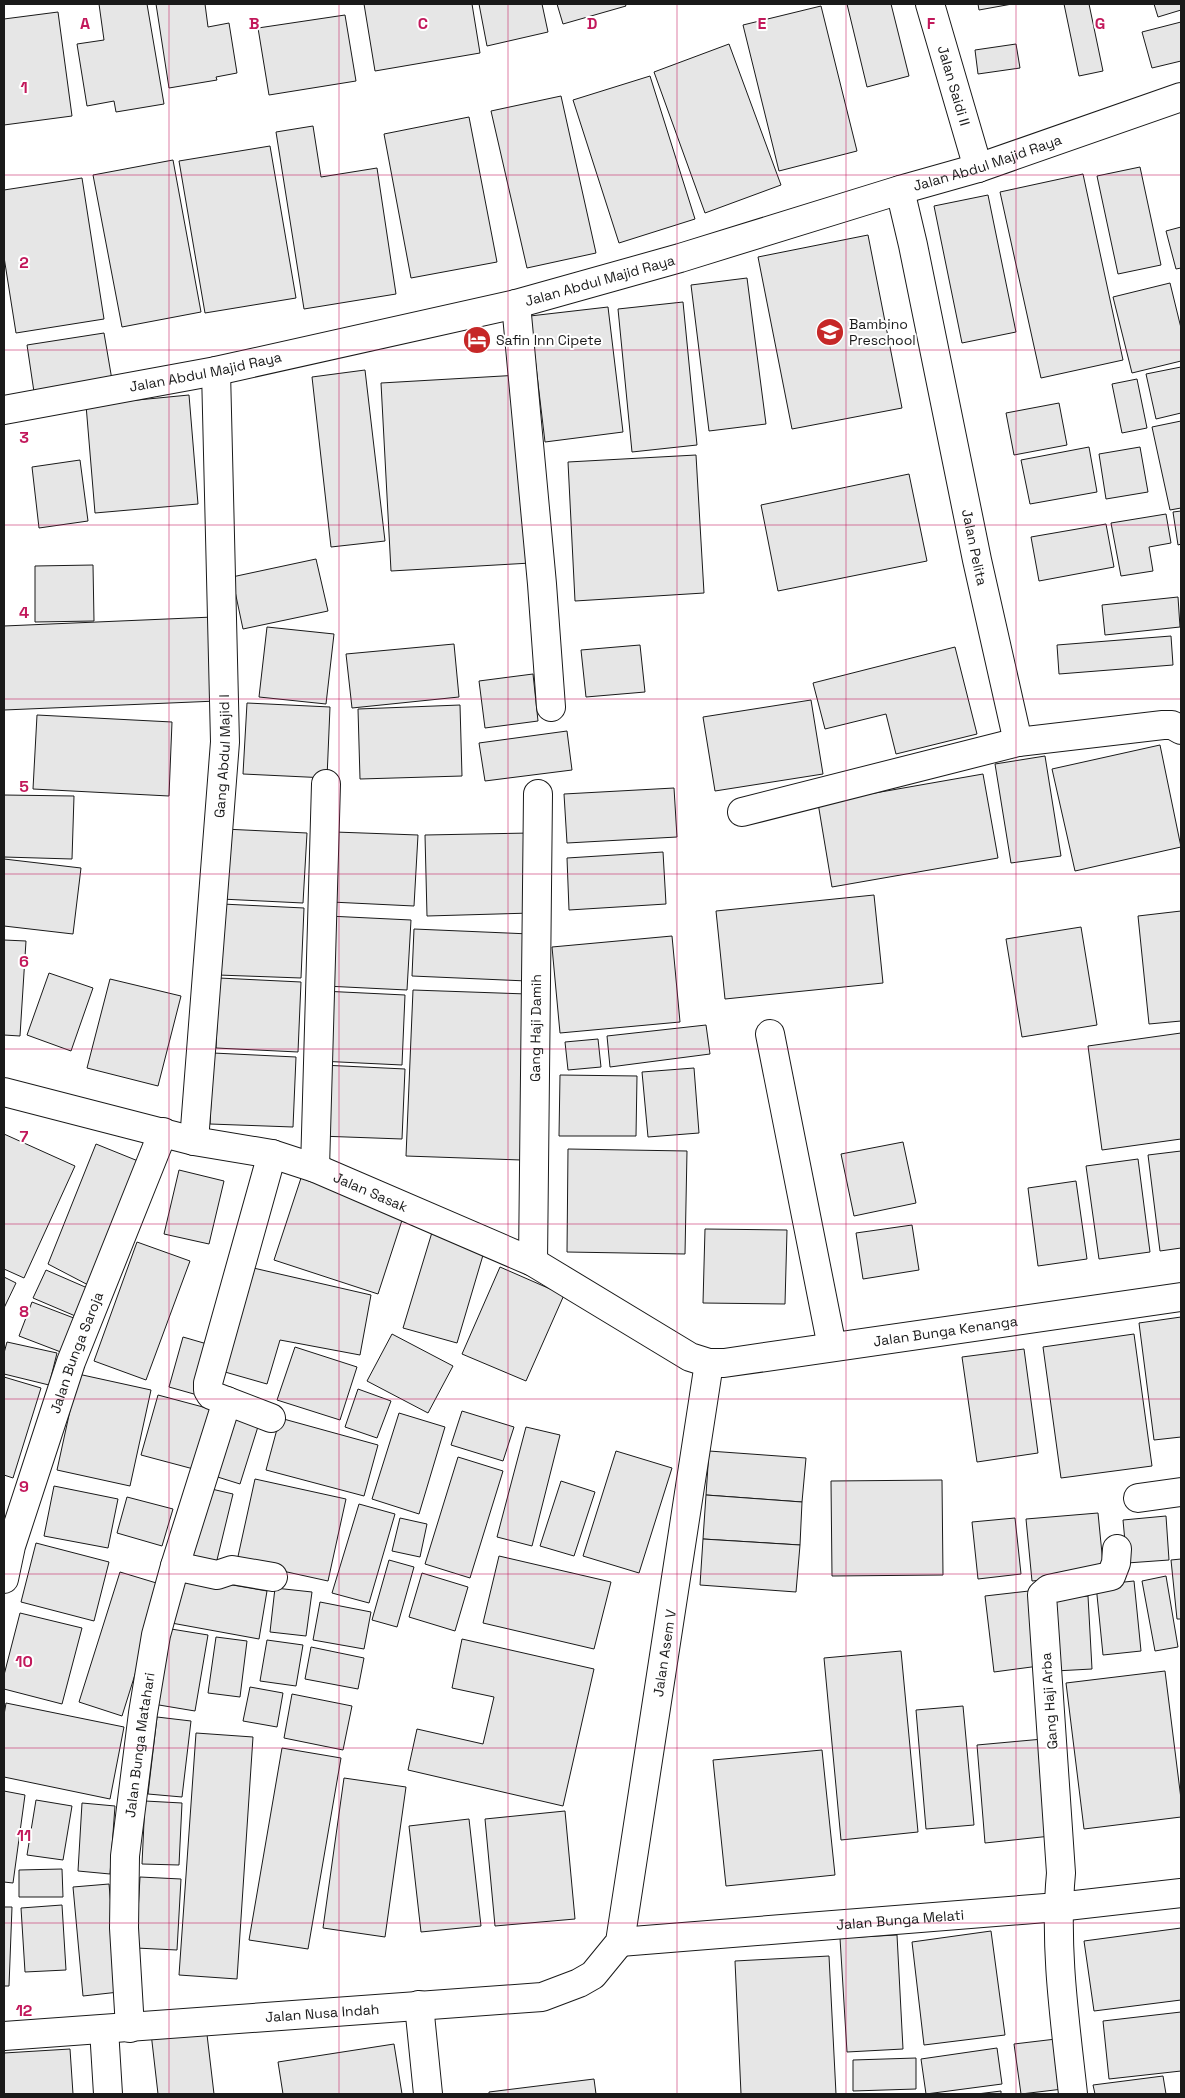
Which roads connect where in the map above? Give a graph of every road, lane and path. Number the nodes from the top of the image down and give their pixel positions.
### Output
1 (930, 4) edge
2 (1181, 97) edge
3 (978, 168) junction
4 (900, 190) junction
5 (516, 304) junction
6 (216, 371) junction
7 (4, 410) edge
8 (551, 707) dead end
9 (1181, 730) edge
10 (1018, 742) junction
11 (326, 784) dead end
12 (538, 794) dead end
13 (742, 812) dead end
14 (770, 1034) dead end
15 (4, 1092) edge
16 (163, 1132) junction
17 (194, 1141) junction
18 (272, 1154) junction
19 (316, 1168) junction
20 (533, 1262) junction
21 (1181, 1297) edge
22 (832, 1347) junction
23 (709, 1363) junction
24 (227, 1401) junction
25 (271, 1418) dead end
26 (1181, 1492) edge
27 (1138, 1498) dead end
28 (1117, 1549) dead end
29 (175, 1566) junction
30 (273, 1577) dead end
31 (4, 1579) edge
32 (1181, 1893) edge
33 (1058, 1907) junction
34 (620, 1942) junction
35 (419, 2005) junction
36 (117, 2029) junction
37 (4, 2036) edge
38 (108, 2094) edge
39 (428, 2094) edge
40 (1073, 2094) edge

1 - 3 street, Jalan Saidi II
2 - 3 street, Jalan Abdul Majid Raya
3 - 4 street, Jalan Abdul Majid Raya
4 - 5 street, Jalan Abdul Majid Raya
4 - 10 street, Jalan Pelita
5 - 6 street, Jalan Abdul Majid Raya
5 - 8 street
6 - 7 street, Jalan Abdul Majid Raya
6 - 17 street, Gang Abdul Majid I
9 - 10 street
10 - 13 street
11 - 19 street
12 - 20 street, Gang Haji Damih
14 - 22 street
15 - 16 street, Jalan Sasak
16 - 17 street, Jalan Sasak
16 - 31 street, Jalan Bunga Saroja
17 - 18 street, Jalan Sasak
18 - 19 street, Jalan Sasak
18 - 24 street
19 - 20 street, Jalan Sasak
20 - 23 street, Jalan Sasak
21 - 22 street, Jalan Bunga Kenanga
22 - 23 street, Jalan Bunga Kenanga
23 - 34 street, Jalan Asem V
24 - 25 street
24 - 29 street, Jalan Bunga Matahari
26 - 27 street
28 - 33 street, Gang Haji Arba
29 - 30 street
29 - 36 street, Jalan Bunga Matahari
32 - 33 street, Jalan Bunga Melati
33 - 34 street, Jalan Bunga Melati
33 - 40 street
34 - 35 street, Jalan Nusa Indah
35 - 36 street, Jalan Nusa Indah
35 - 39 street
36 - 37 street, Jalan Nusa Indah
36 - 38 street, Jalan Bunga Matahari

